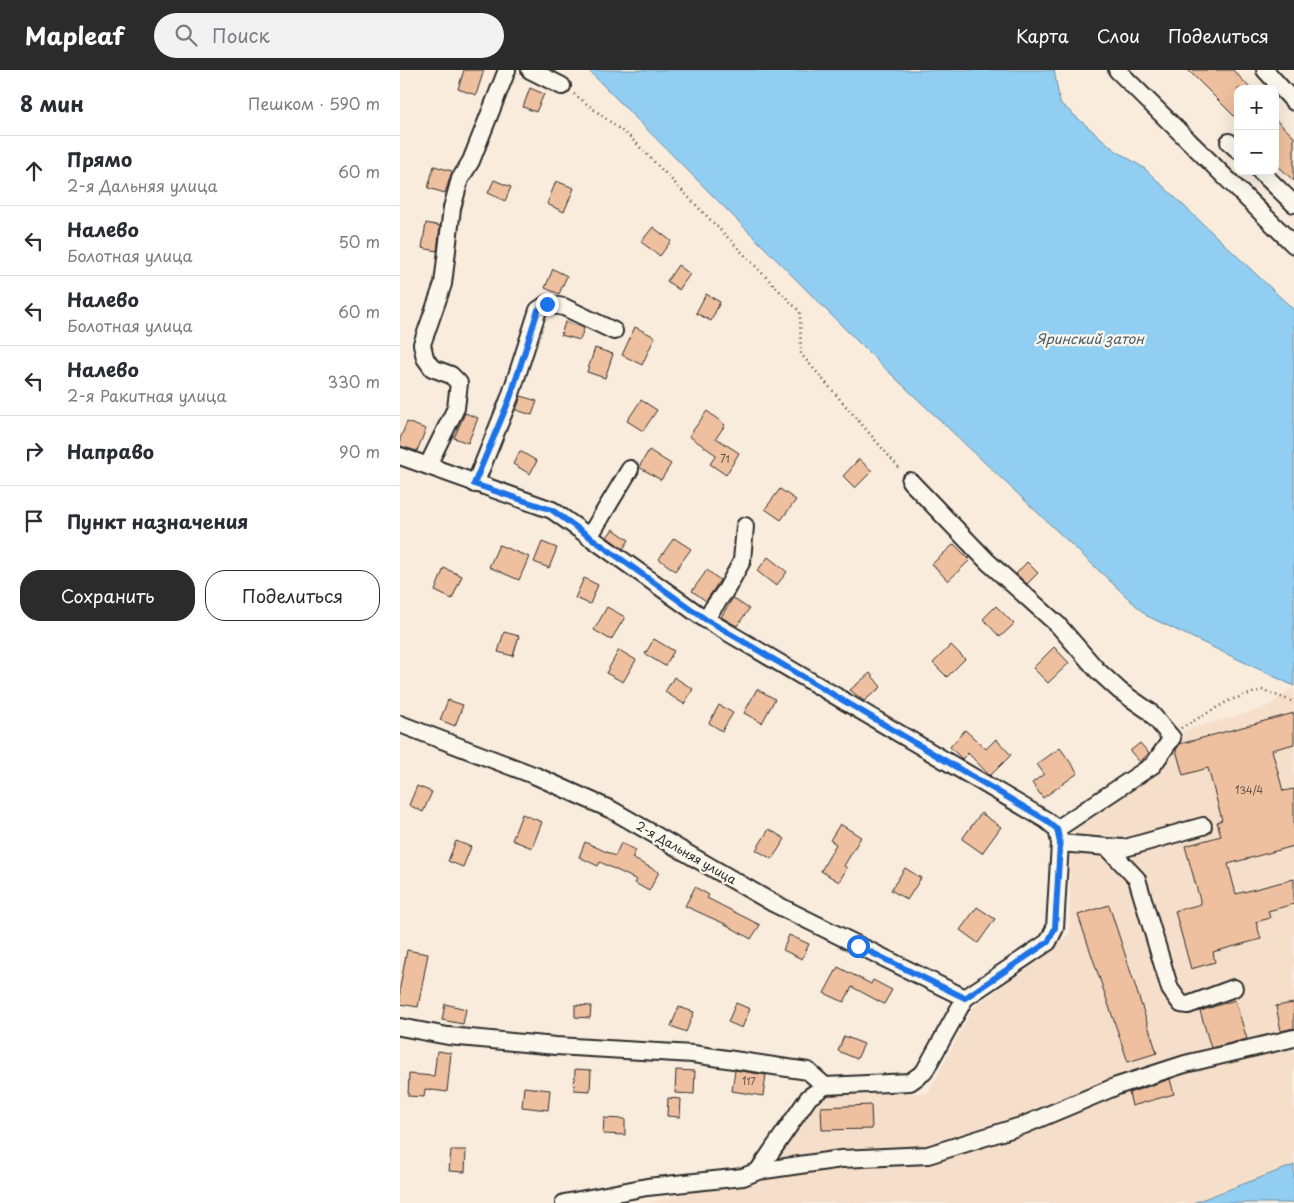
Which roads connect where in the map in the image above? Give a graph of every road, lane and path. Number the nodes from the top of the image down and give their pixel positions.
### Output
1 (507, 70) edge
2 (530, 70) edge
3 (1117, 70) edge
4 (1265, 70) edge
5 (562, 86) joint
6 (1294, 102) edge
7 (1264, 175) edge
8 (1294, 204) edge
9 (1294, 244) edge
10 (614, 332) dead end
11 (400, 456) edge
12 (428, 465) junction
13 (630, 469) dead end
14 (910, 481) joint
15 (474, 484) junction
16 (745, 526) dead end
17 (589, 537) junction
18 (705, 619) junction
19 (1294, 702) edge
20 (400, 724) edge
21 (1172, 738) junction
22 (1203, 826) dead end
23 (1054, 831) junction
24 (1107, 847) junction
25 (1234, 988) dead end
26 (965, 998) junction
27 (400, 1027) edge
28 (1294, 1038) edge
29 (825, 1086) junction
30 (758, 1171) junction
31 (564, 1203) edge

1 - 12 street
2 - 5 street
3 - 9 street
4 - 6 street
5 - 14 path
7 - 8 street
10 - 15 street
11 - 12 street
12 - 15 street
13 - 17 street
14 - 21 street
15 - 17 street
16 - 18 street
17 - 18 street
18 - 23 street
19 - 21 path
20 - 26 street, 2-я Дальняя улица
21 - 23 street
22 - 24 street
23 - 24 street
23 - 26 street
24 - 25 street
26 - 29 street
27 - 29 street
28 - 30 street
29 - 30 street
30 - 31 street

